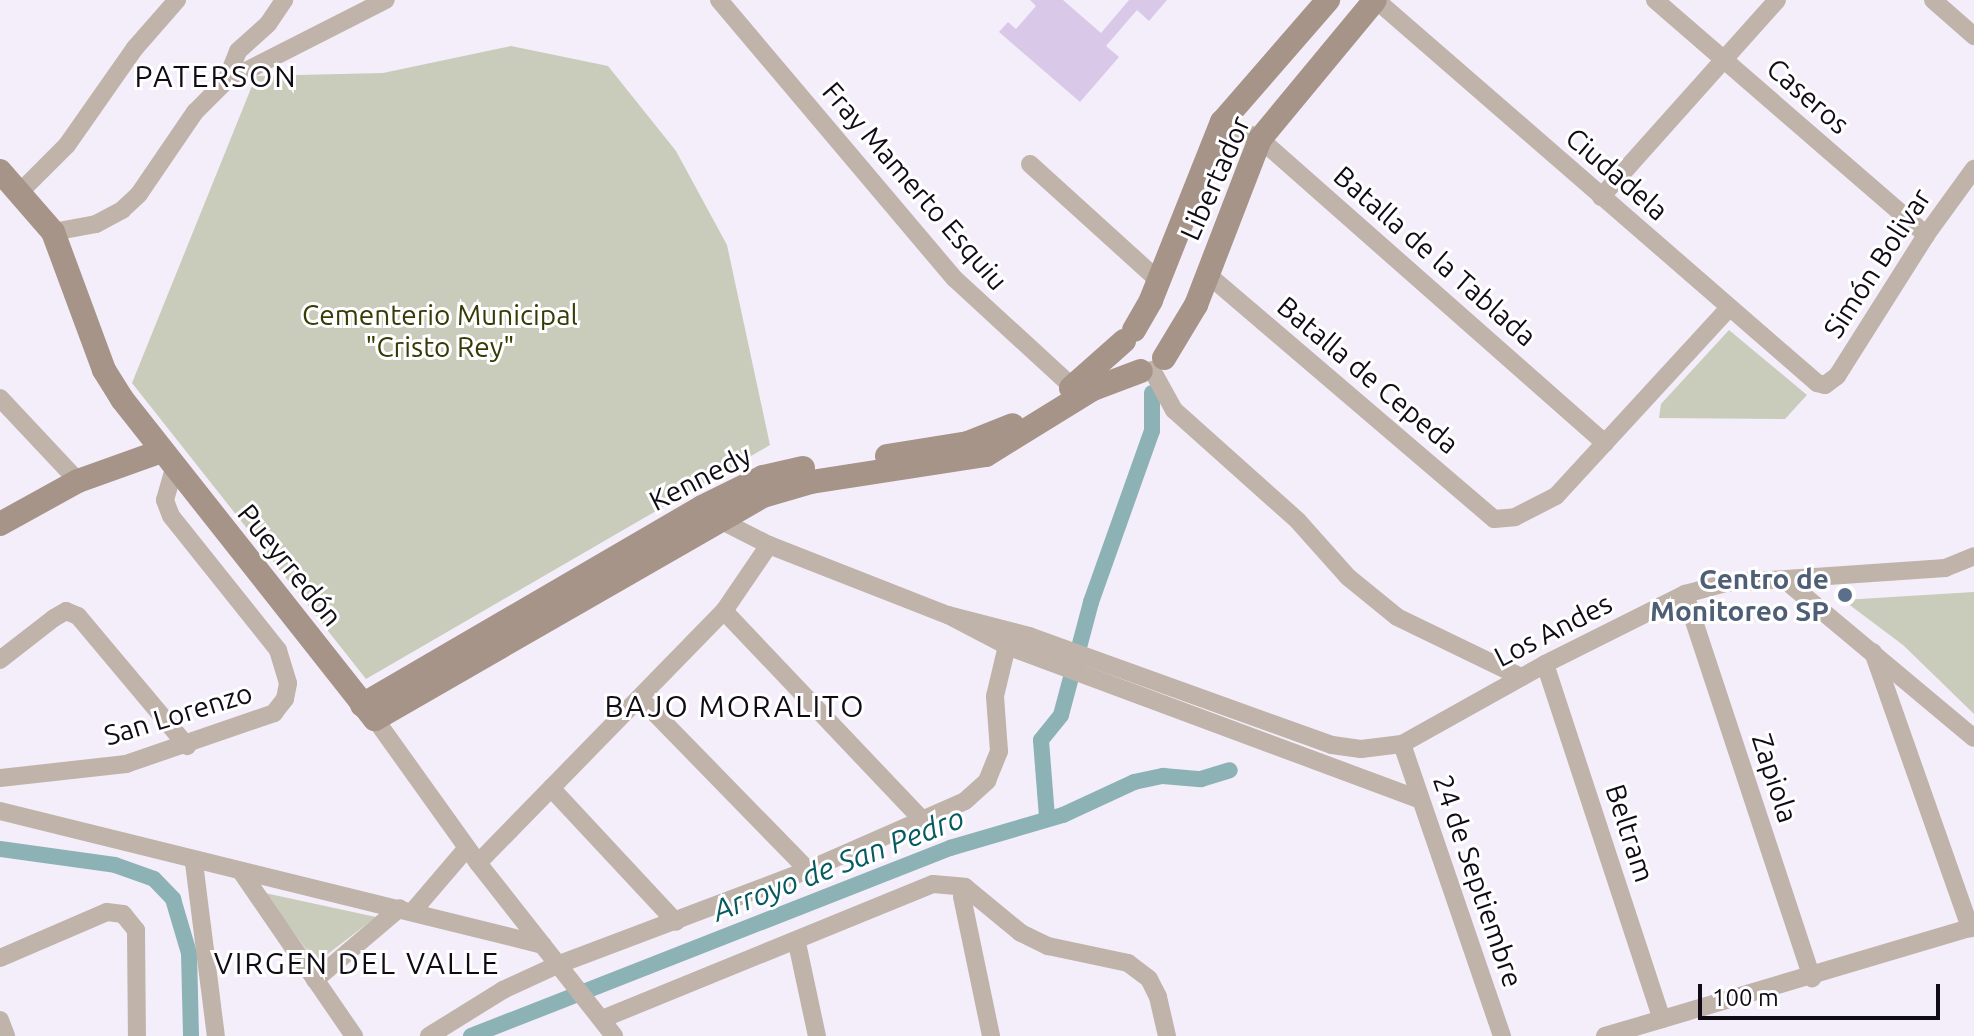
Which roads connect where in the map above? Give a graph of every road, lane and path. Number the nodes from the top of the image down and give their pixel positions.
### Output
1 (177, 0) edge
2 (284, 0) edge
3 (386, 0) edge
4 (719, 0) edge
5 (1328, 0) edge
6 (1376, 0) edge
7 (1655, 0) edge
8 (1777, 0) edge
9 (1933, 0) edge
10 (1974, 36) edge
11 (1724, 61) junction
12 (226, 81) junction
13 (1222, 122) junction
14 (1260, 139) junction
15 (1030, 164) dead end
16 (1974, 169) edge
17 (0, 171) edge
18 (20, 192) junction
19 (1601, 197) junction
20 (53, 232) junction
21 (1926, 235) junction
22 (1206, 273) junction
23 (1159, 281) junction
24 (1729, 308) junction
25 (1129, 336) junction
26 (1152, 366) junction
27 (1825, 385) joint
28 (1077, 392) junction
29 (0, 398) edge
30 (1605, 443) junction
31 (167, 460) junction
32 (78, 481) junction
33 (710, 514) junction
34 (0, 524) edge
35 (769, 545) junction
36 (1972, 560) edge
37 (1785, 580) junction
38 (1685, 594) junction
39 (724, 611) junction
40 (1020, 645) junction
41 (1873, 652) junction
42 (0, 660) edge
43 (1082, 664) junction
44 (1545, 664) junction
45 (1521, 677) junction
46 (641, 699) junction
47 (369, 712) junction
48 (1974, 738) edge
49 (1402, 744) junction
50 (187, 746) junction
51 (0, 778) edge
52 (551, 788) junction
53 (1420, 800) junction
54 (0, 811) edge
55 (925, 823) junction
56 (472, 856) junction
57 (194, 863) junction
58 (808, 870) junction
59 (242, 873) junction
60 (965, 887) junction
61 (406, 910) junction
62 (676, 922) junction
63 (1972, 928) edge
64 (797, 943) junction
65 (543, 945) junction
66 (0, 958) edge
67 (563, 971) junction
68 (1812, 979) junction
69 (315, 980) junction
70 (602, 1019) junction
71 (1662, 1019) junction
72 (0, 1020) edge
73 (6, 1036) edge
74 (137, 1036) edge
75 (216, 1036) edge
76 (354, 1036) edge
77 (429, 1036) edge
78 (614, 1036) edge
79 (817, 1036) edge
80 (991, 1036) edge
81 (1167, 1036) edge
82 (1502, 1036) edge
83 (1605, 1036) edge

1 - 18 street
2 - 12 street
3 - 12 street
4 - 28 street, Fray Mamerto Esquiu
5 - 13 street, Libertador
6 - 14 street, Libertador
6 - 19 street, Ciudadela
7 - 11 street, Caseros
8 - 11 street
9 - 10 street
11 - 19 street
11 - 21 street, Caseros
12 - 20 street
13 - 14 street, Batalla de la Tablada
13 - 23 street, Libertador
14 - 22 street, Libertador
14 - 30 street, Batalla de la Tablada
15 - 23 street
16 - 21 street, Simón Bolivar
17 - 18 street, Pueyrredón
18 - 20 street, Pueyrredón
19 - 24 street, Ciudadela
20 - 31 street, Pueyrredón
21 - 27 street, Simón Bolivar
22 - 26 street, Libertador
22 - 30 street, Batalla de Cepeda
23 - 25 street, Libertador
24 - 27 street, Ciudadela
24 - 30 street
25 - 26 street
25 - 26 street
25 - 28 street, Kennedy
26 - 28 street, Kennedy
26 - 45 street
28 - 33 street, Kennedy
29 - 32 street
31 - 32 street
31 - 47 street, Pueyrredón
31 - 50 street, San Lorenzo
32 - 34 street
33 - 35 street
33 - 47 street, Kennedy
35 - 39 street
35 - 40 street
36 - 37 street, Los Andes
37 - 38 street, Los Andes
37 - 41 street
38 - 44 street, Los Andes
38 - 68 street, Zapiola
39 - 46 street
39 - 55 street
40 - 43 street
40 - 55 street
41 - 48 street
41 - 63 street
42 - 50 street
43 - 49 street
43 - 53 street
44 - 45 street, Los Andes
44 - 71 street, Beltram
45 - 49 street, Los Andes
46 - 52 street
46 - 58 street
47 - 56 street, Pueyrredón
49 - 53 street, 24 de Septiembre
50 - 51 street, San Lorenzo
52 - 56 street
52 - 62 street
53 - 82 street, 24 de Septiembre
54 - 57 street
55 - 58 street
56 - 61 street
56 - 65 street, Pueyrredón
57 - 59 street
57 - 75 street
58 - 62 street
59 - 61 street
59 - 69 street
60 - 64 street
60 - 80 street
60 - 81 street
61 - 65 street
61 - 69 street
62 - 67 street
63 - 68 street
64 - 70 street
64 - 79 street
65 - 67 street, Pueyrredón
66 - 74 street
67 - 70 street, Pueyrredón
67 - 77 street
68 - 71 street
69 - 76 street
70 - 78 street
71 - 83 street
72 - 73 street

